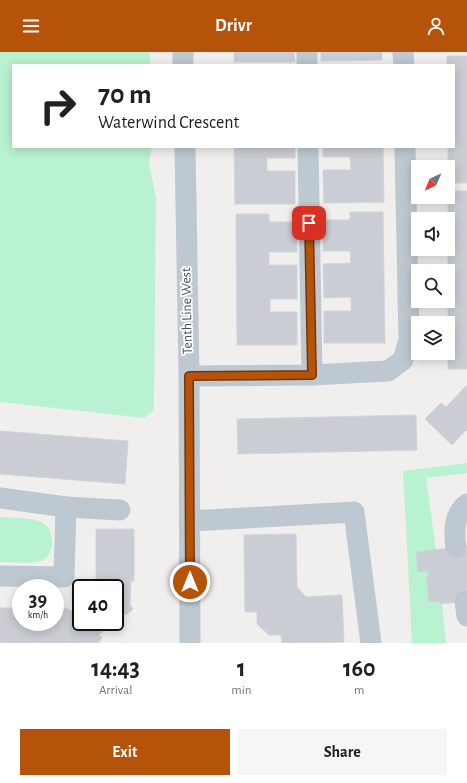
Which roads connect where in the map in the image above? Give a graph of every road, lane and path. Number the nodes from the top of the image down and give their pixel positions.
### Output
1 (183, 52) edge
2 (307, 52) edge
3 (403, 52) edge
4 (183, 64) edge
5 (307, 64) edge
6 (404, 64) edge
7 (185, 148) edge
8 (308, 148) edge
9 (405, 148) edge
10 (312, 375) junction
11 (189, 376) junction
12 (0, 498) edge
13 (467, 504) edge
14 (66, 507) junction
15 (120, 510) dead end
16 (190, 521) junction
17 (456, 548) dead end
18 (0, 576) edge
19 (190, 643) edge
20 (371, 643) edge

1 - 4 street
2 - 5 street
3 - 6 street
7 - 11 street, Tenth Line West
8 - 10 street
9 - 10 street
10 - 11 street
11 - 16 street, Tenth Line West
12 - 14 street
13 - 17 street
14 - 15 street
14 - 18 street
16 - 19 street, Tenth Line West
16 - 20 street

